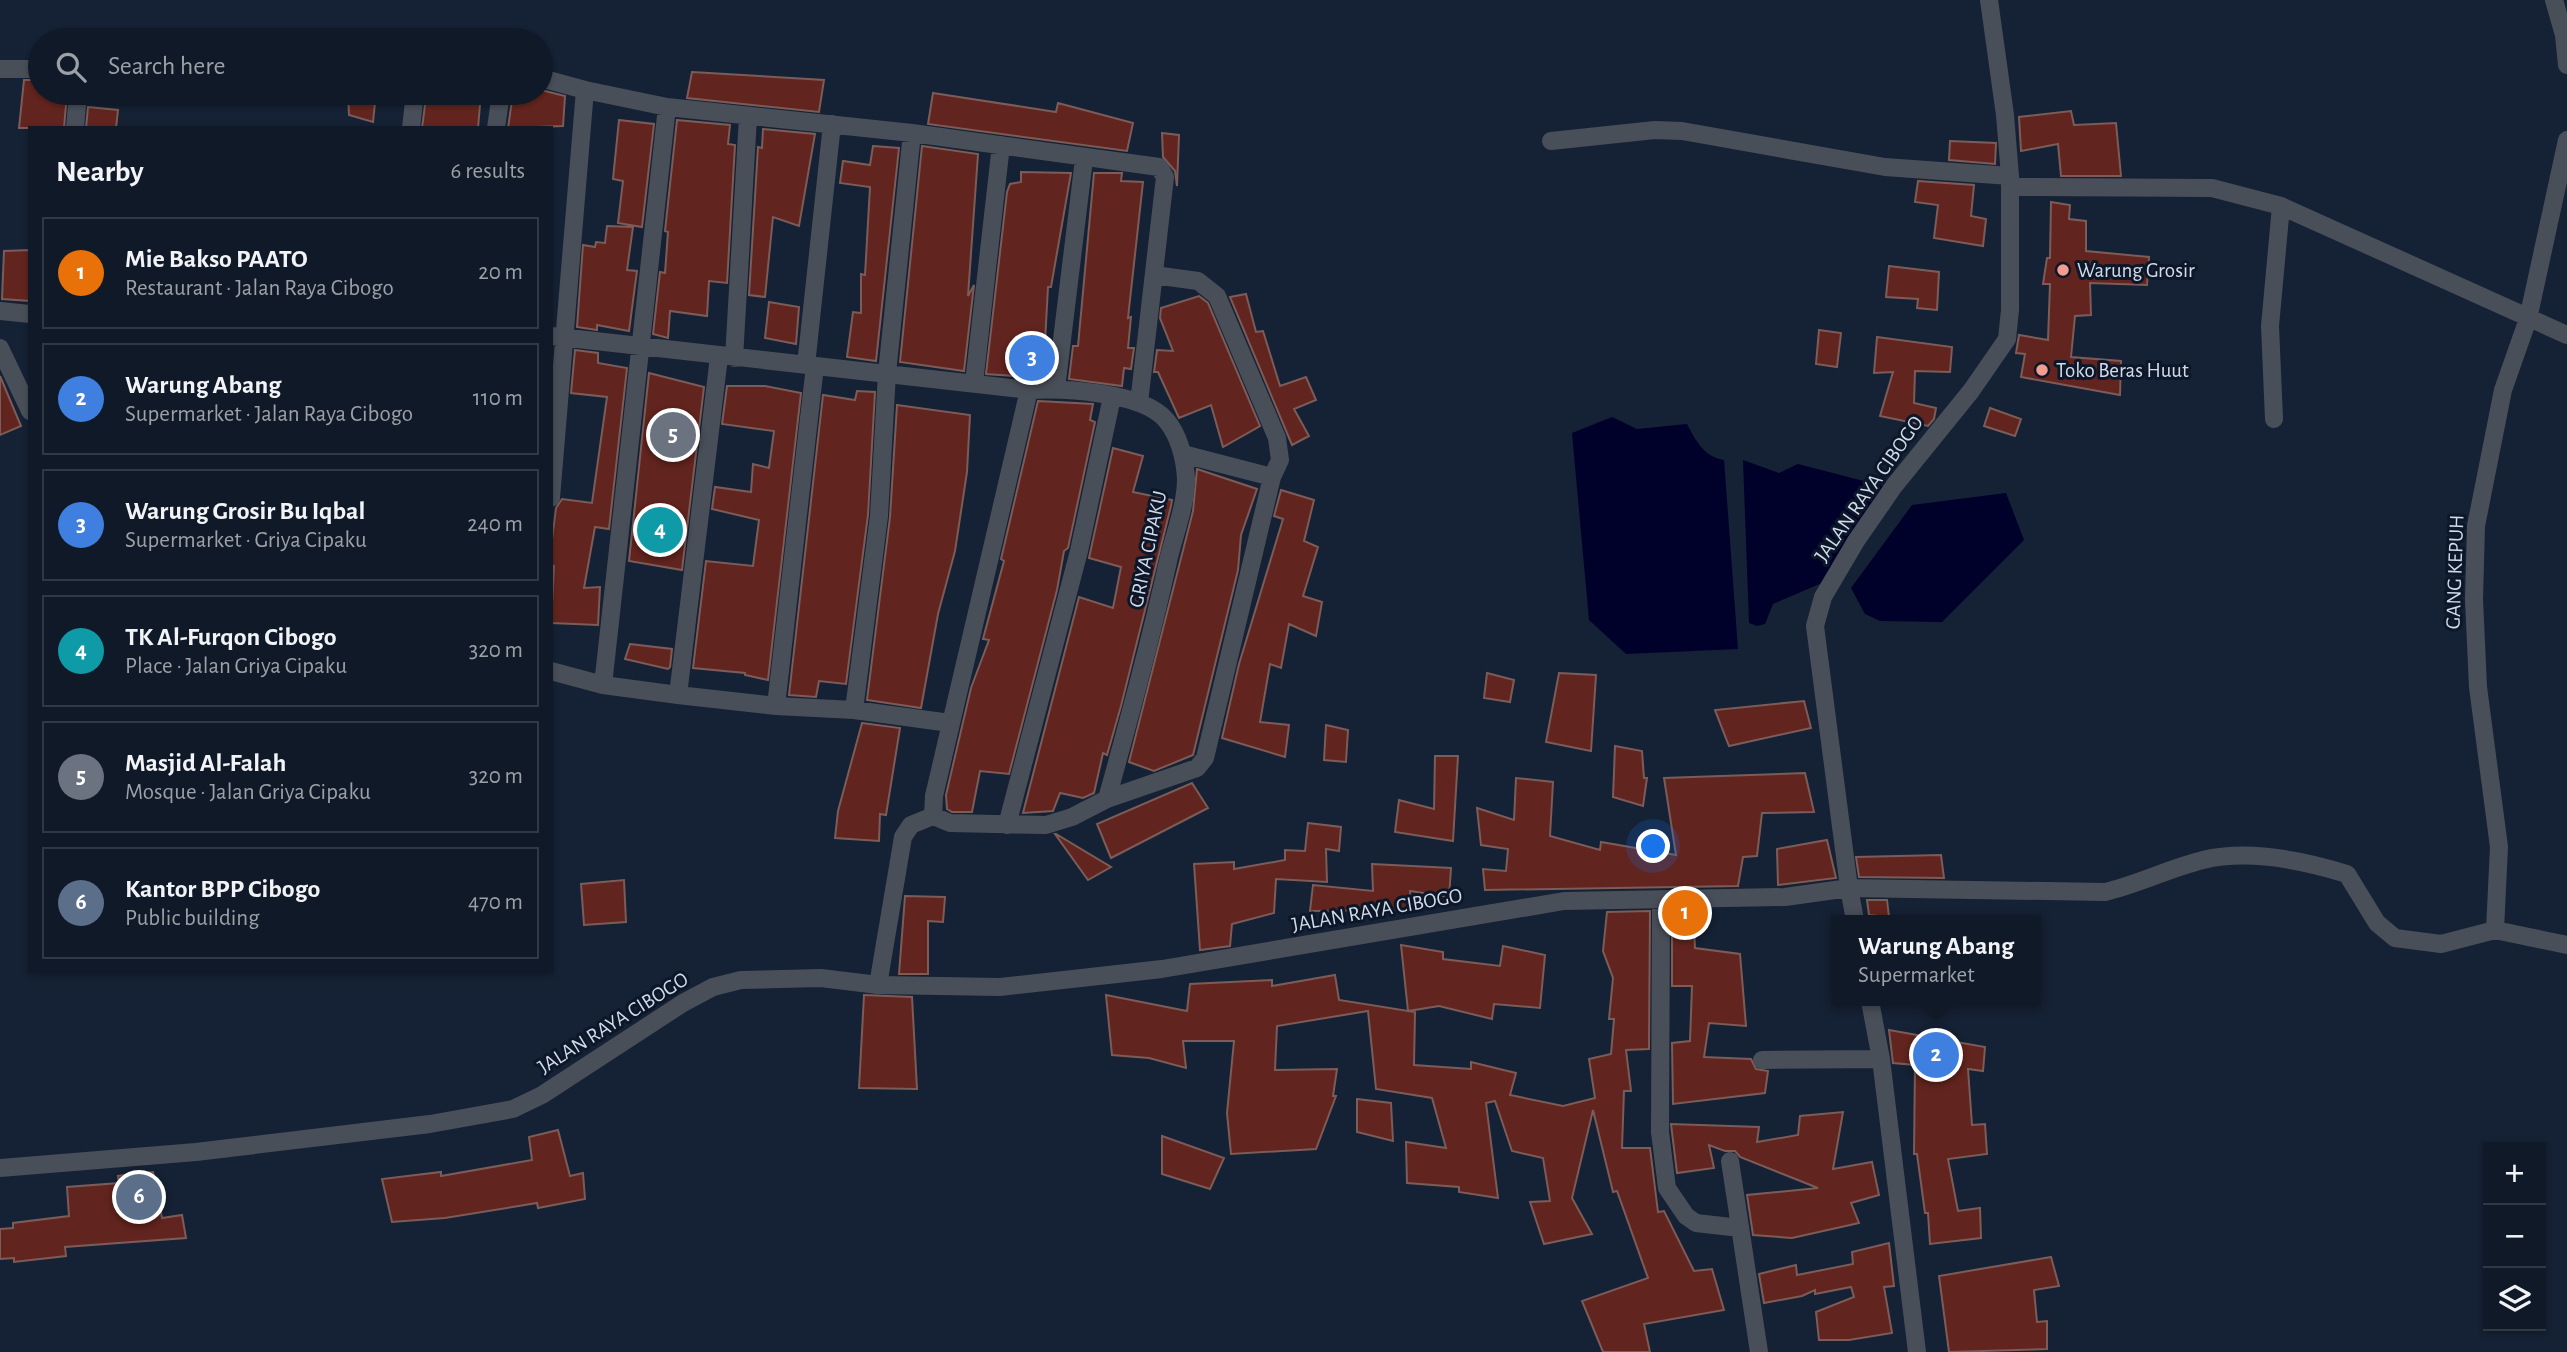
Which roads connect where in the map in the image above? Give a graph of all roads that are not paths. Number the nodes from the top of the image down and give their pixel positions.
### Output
1 (1989, 0) edge
2 (2554, 0) edge
3 (2567, 65) edge
4 (0, 69) edge
5 (28, 69) edge
6 (553, 81) edge
7 (585, 90) junction
8 (77, 105) edge
9 (414, 105) edge
10 (499, 105) edge
11 (667, 107) junction
12 (748, 117) junction
13 (832, 124) junction
14 (75, 126) edge
15 (411, 126) edge
16 (496, 126) edge
17 (912, 133) junction
18 (2567, 140) edge
19 (1551, 141) dead end
20 (1001, 145) junction
21 (1084, 159) junction
22 (2010, 182) junction
23 (2281, 206) junction
24 (1154, 275) junction
25 (0, 310) edge
26 (28, 314) edge
27 (2528, 319) junction
28 (2567, 335) edge
29 (559, 336) edge
30 (640, 344) junction
31 (0, 348) edge
32 (727, 358) junction
33 (811, 365) junction
34 (887, 373) junction
35 (974, 383) junction
36 (1056, 389) junction
37 (1029, 390) junction
38 (1112, 397) junction
39 (1139, 403) junction
40 (28, 407) edge
41 (2274, 419) dead end
42 (1182, 454) junction
43 (553, 458) edge
44 (1272, 477) junction
45 (553, 672) edge
46 (603, 685) junction
47 (678, 695) junction
48 (776, 706) junction
49 (854, 710) junction
50 (950, 723) junction
51 (1107, 799) junction
52 (933, 817) junction
53 (1007, 825) junction
54 (1849, 888) junction
55 (1661, 900) junction
56 (1854, 915) edge
57 (2495, 930) junction
58 (2567, 945) edge
59 (878, 985) junction
60 (1871, 1006) edge
61 (1881, 1059) junction
62 (1762, 1060) dead end
63 (1730, 1161) dead end
64 (0, 1168) edge
65 (1740, 1227) junction
66 (1759, 1352) edge
67 (1917, 1352) edge

1 - 22 street, JALAN RAYA CIBOGO
2 - 3 street
4 - 5 street
6 - 7 street
7 - 11 street
7 - 29 street
8 - 14 street
9 - 15 street
10 - 16 street
11 - 12 street
11 - 30 street
12 - 13 street
12 - 32 street
13 - 17 street
13 - 33 street
17 - 20 street
17 - 34 street
18 - 27 street, GANG KEPUH
19 - 22 street
20 - 21 street
20 - 35 street
21 - 24 street
21 - 36 street
22 - 23 street
22 - 54 street, JALAN RAYA CIBOGO
23 - 27 street
23 - 41 street
24 - 39 street
24 - 44 street
25 - 26 street
27 - 28 street
27 - 57 street, GANG KEPUH
29 - 30 street, GRIYA CIPAKU
29 - 43 street
30 - 32 street, GRIYA CIPAKU
30 - 46 street
31 - 40 street
32 - 33 street, GRIYA CIPAKU
32 - 47 street
33 - 34 street, GRIYA CIPAKU
33 - 48 street
34 - 35 street, GRIYA CIPAKU
34 - 49 street
35 - 37 street, GRIYA CIPAKU
36 - 37 street, GRIYA CIPAKU
36 - 38 street, GRIYA CIPAKU
37 - 50 street
38 - 39 street, GRIYA CIPAKU
38 - 53 street
39 - 42 street, GRIYA CIPAKU
42 - 44 street
42 - 51 street, GRIYA CIPAKU
44 - 51 street
45 - 46 street
46 - 47 street
47 - 48 street
48 - 49 street
49 - 50 street
50 - 52 street
51 - 53 street
52 - 53 street
52 - 59 street
54 - 55 street, JALAN RAYA CIBOGO
54 - 56 street
54 - 57 street
55 - 59 street, JALAN RAYA CIBOGO
55 - 65 street
57 - 58 street
59 - 64 street, JALAN RAYA CIBOGO
60 - 61 street
61 - 62 street
61 - 67 street
63 - 65 street
65 - 66 street

